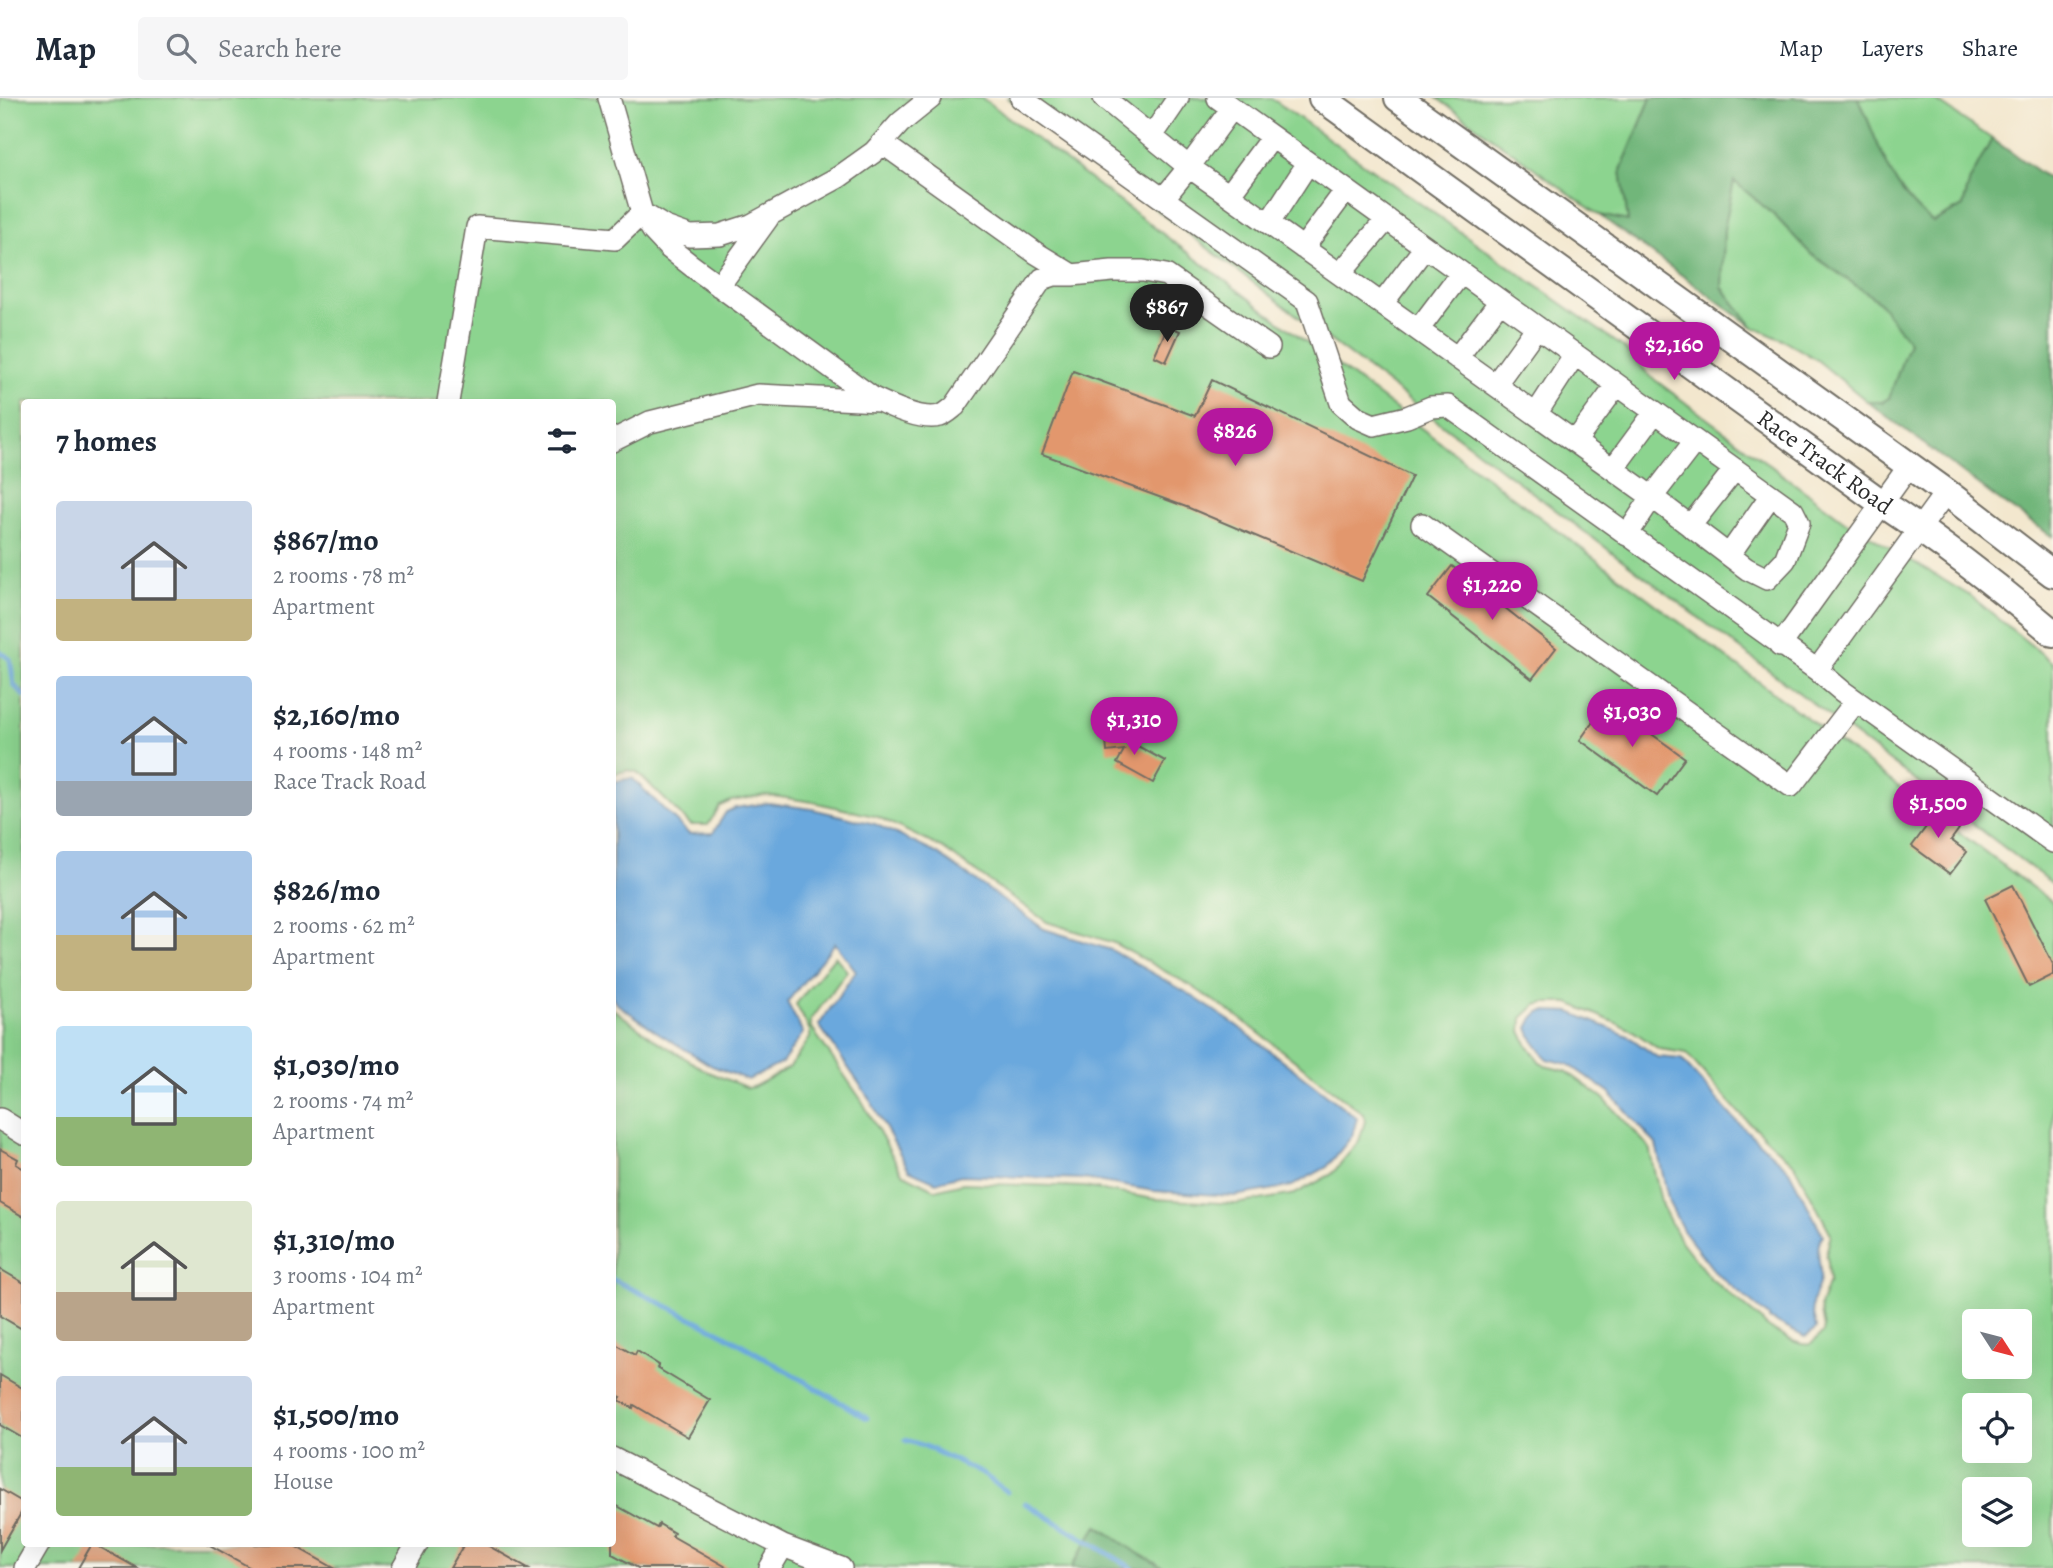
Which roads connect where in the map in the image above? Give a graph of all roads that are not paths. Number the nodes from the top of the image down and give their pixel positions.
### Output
1 (609, 98) edge
2 (912, 98) edge
3 (931, 98) edge
4 (1021, 98) edge
5 (1178, 98) edge
6 (1322, 98) edge
7 (1398, 98) edge
8 (1113, 101) edge
9 (1225, 103) edge
10 (900, 123) junction
11 (1152, 136) junction
12 (1272, 137) junction
13 (882, 143) junction
14 (1308, 163) junction
15 (1189, 167) junction
16 (1346, 190) junction
17 (1229, 195) junction
18 (1163, 199) junction
19 (642, 213) junction
20 (771, 214) junction
21 (1387, 219) junction
22 (1269, 223) junction
23 (1425, 247) junction
24 (1303, 248) junction
25 (1461, 273) junction
26 (1340, 274) junction
27 (1072, 275) junction
28 (719, 286) junction
29 (1500, 301) junction
30 (1382, 304) junction
31 (1537, 327) junction
32 (1418, 330) junction
33 (1269, 346) dead end
34 (1575, 354) junction
35 (1457, 358) junction
36 (1617, 384) junction
37 (1495, 385) junction
38 (448, 399) edge
39 (880, 401) junction
40 (1655, 412) junction
41 (1536, 414) junction
42 (616, 439) edge
43 (1695, 440) junction
44 (1574, 442) junction
45 (1909, 466) junction
46 (1613, 469) junction
47 (1735, 469) junction
48 (1946, 492) junction
49 (1771, 495) junction
50 (1652, 497) junction
51 (1883, 504) junction
52 (1422, 524) dead end
53 (1690, 526) junction
54 (1920, 529) junction
55 (1627, 534) junction
56 (1729, 555) junction
57 (2053, 574) edge
58 (2053, 632) edge
59 (1780, 646) junction
60 (1817, 670) junction
61 (1857, 701) junction
62 (2053, 842) edge
63 (0, 1119) edge
64 (21, 1132) edge
65 (616, 1460) edge
66 (783, 1546) junction
67 (37, 1547) edge
68 (415, 1547) edge
69 (24, 1568) edge
70 (403, 1568) edge
71 (770, 1568) edge
72 (842, 1568) edge

1 - 19 lane
2 - 10 lane
3 - 10 lane
4 - 18 lane
5 - 11 lane
6 - 51 main road, Race Track Road
7 - 45 main road, Race Track Road
8 - 11 lane
9 - 12 lane
9 - 15 lane
10 - 13 lane
11 - 15 lane
12 - 14 lane
12 - 17 lane
13 - 20 lane
13 - 27 lane
14 - 16 lane
14 - 22 lane
15 - 17 lane
15 - 18 lane
16 - 21 lane
16 - 24 lane
17 - 22 lane
18 - 55 lane
19 - 20 lane
19 - 28 lane
19 - 38 lane
20 - 28 lane
21 - 23 lane
21 - 26 lane
22 - 24 lane
23 - 25 lane
23 - 30 lane
24 - 26 lane
25 - 29 lane
25 - 32 lane
26 - 30 lane
27 - 33 lane
27 - 39 lane
28 - 39 lane
29 - 31 lane
29 - 35 lane
30 - 32 lane
31 - 34 lane
31 - 37 lane
32 - 35 lane
34 - 36 lane
34 - 41 lane
35 - 37 lane
36 - 40 lane
36 - 44 lane
37 - 41 lane
39 - 42 lane
40 - 43 lane
40 - 46 lane
41 - 44 lane
43 - 47 lane
43 - 50 lane
44 - 46 lane
45 - 48 main road, Race Track Road
45 - 51 lane
46 - 50 lane
47 - 49 lane
47 - 53 lane
48 - 54 lane
48 - 57 main road, Race Track Road
49 - 56 lane
49 - 56 lane
50 - 53 lane
50 - 55 lane
51 - 54 main road, Race Track Road
51 - 59 lane
52 - 61 lane
53 - 56 lane
54 - 58 main road, Race Track Road
54 - 60 lane
55 - 59 lane
59 - 60 lane
60 - 61 lane
61 - 62 lane
63 - 64 lane
65 - 66 lane
66 - 71 lane
66 - 72 lane
67 - 69 lane
68 - 70 lane

